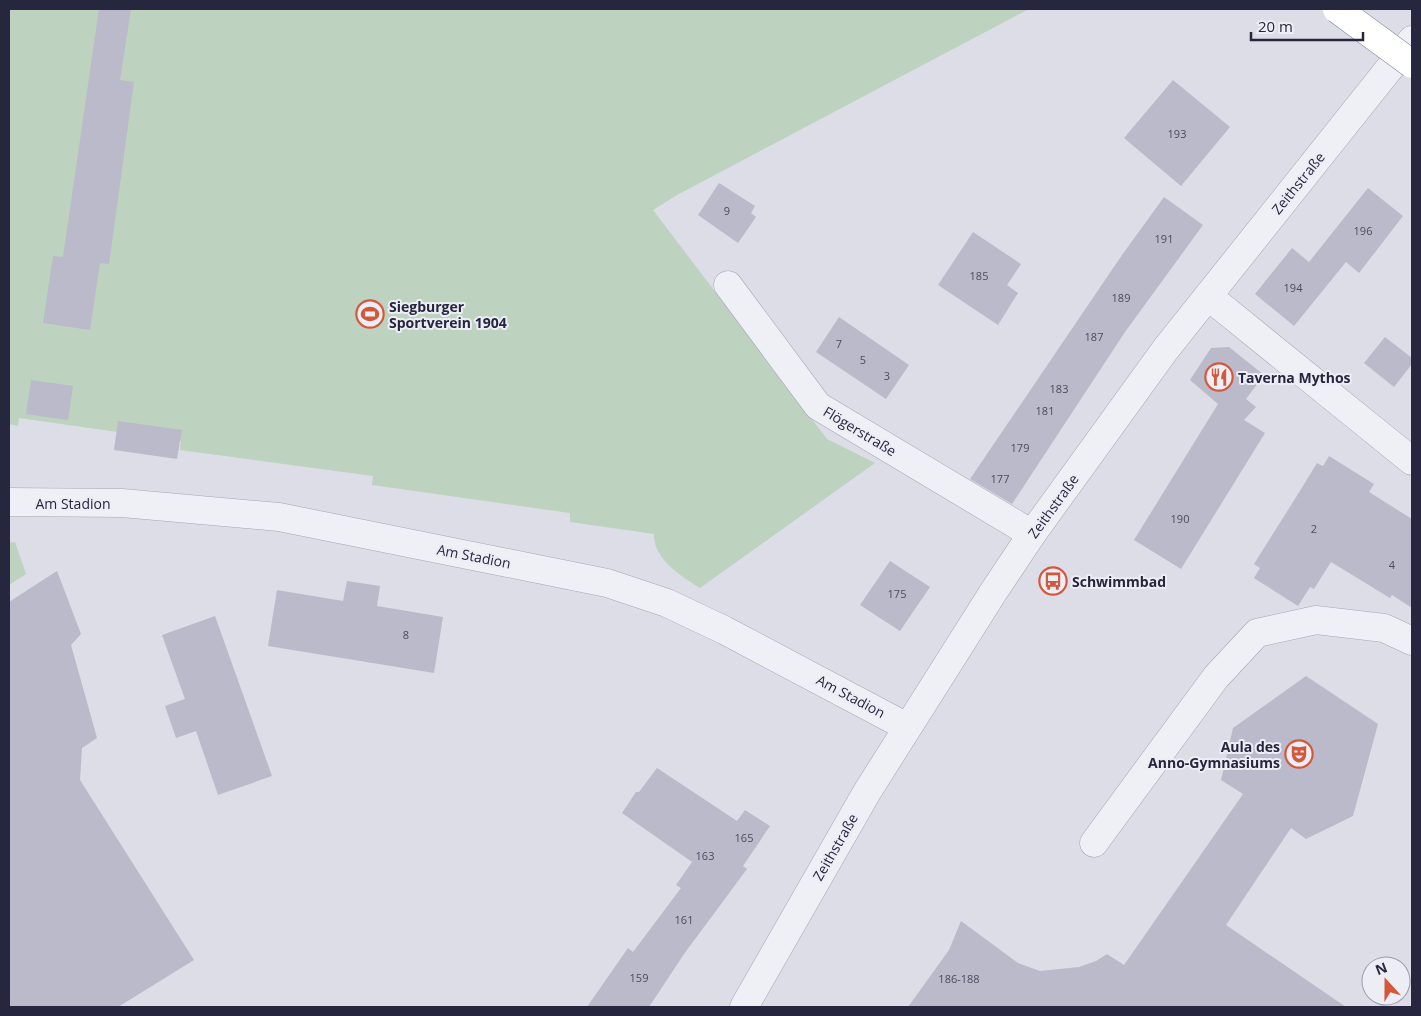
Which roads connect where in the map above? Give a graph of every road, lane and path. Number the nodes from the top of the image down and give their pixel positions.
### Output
1 (1337, 9) edge
2 (1412, 40) edge
3 (1412, 64) edge
4 (728, 285) dead end
5 (1208, 296) junction
6 (1412, 461) edge
7 (9, 502) edge
8 (1032, 534) junction
9 (1412, 641) edge
10 (907, 727) junction
11 (1094, 843) dead end
12 (744, 1007) edge

1 - 3 highway, bridge
2 - 5 street, Zeithstraße
4 - 8 street, Flögerstraße
5 - 6 street
5 - 8 street, Zeithstraße
7 - 10 street, Am Stadion
8 - 10 street, Zeithstraße
9 - 11 street
10 - 12 street, Zeithstraße

